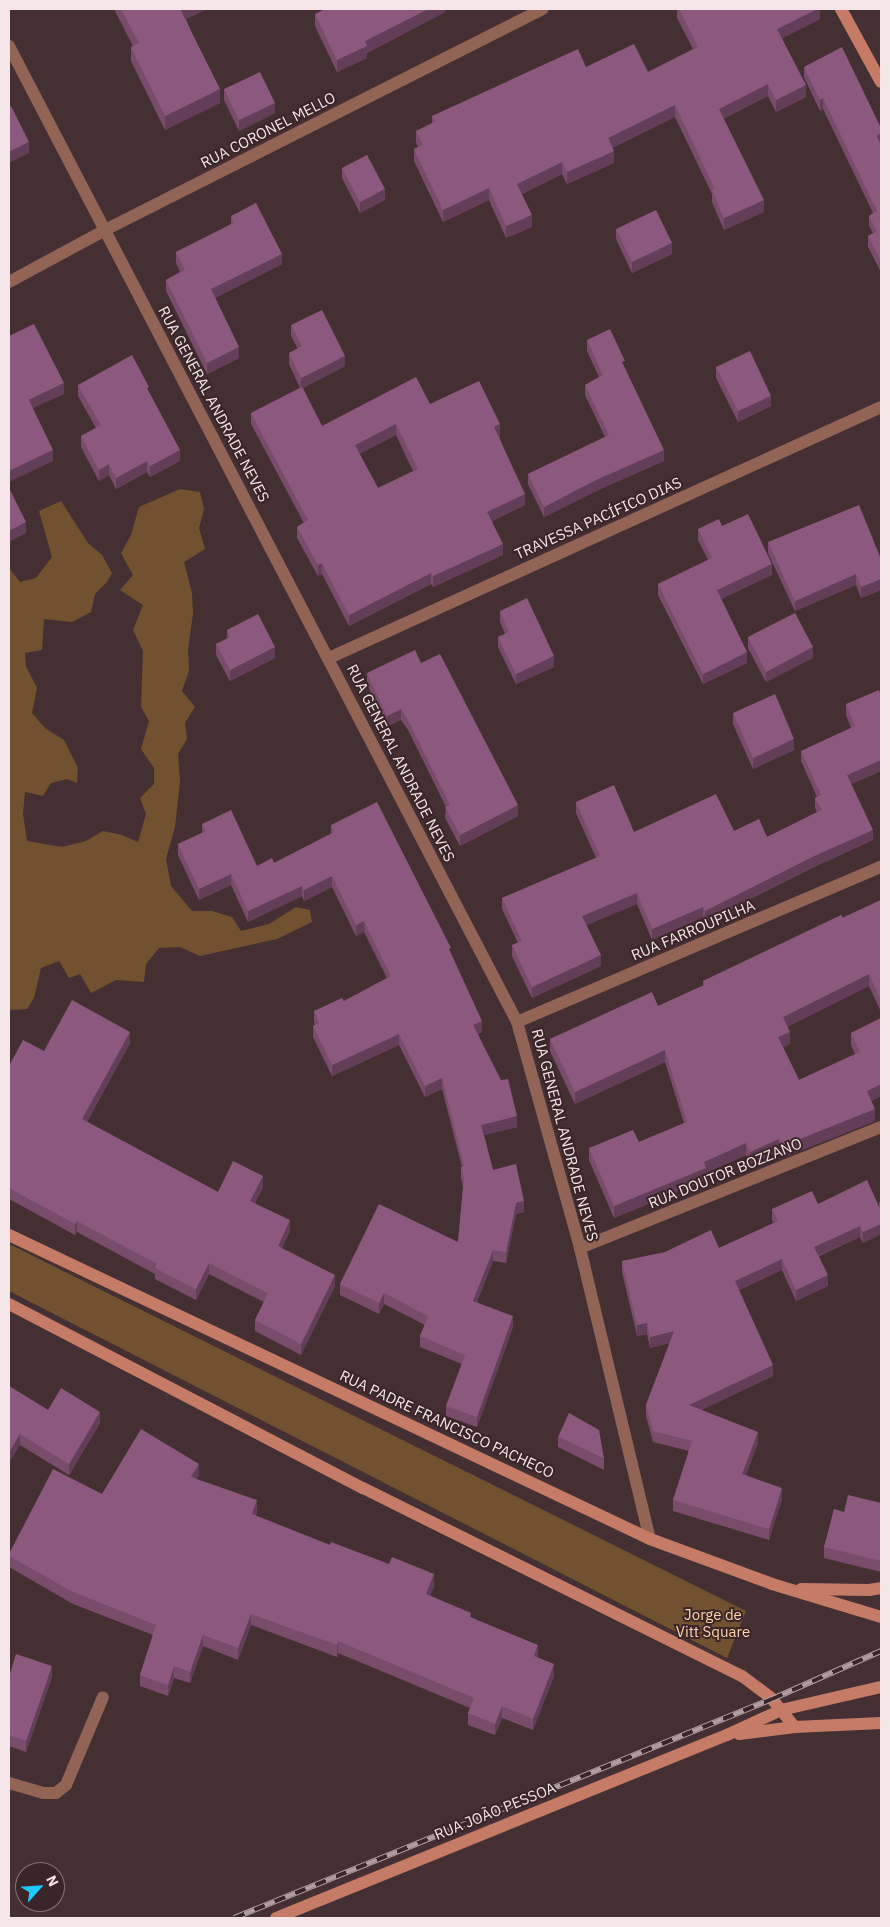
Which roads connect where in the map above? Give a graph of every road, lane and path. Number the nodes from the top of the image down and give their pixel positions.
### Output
1 (542, 9) edge
2 (841, 9) edge
3 (9, 46) edge
4 (881, 82) edge
5 (105, 230) junction
6 (9, 282) edge
7 (881, 407) edge
8 (329, 658) junction
9 (881, 867) edge
10 (518, 1022) junction
11 (881, 1127) edge
12 (9, 1235) edge
13 (580, 1248) junction
14 (9, 1304) edge
15 (650, 1539) junction
16 (783, 1588) junction
17 (881, 1588) edge
18 (881, 1617) edge
19 (881, 1687) edge
20 (103, 1698) dead end
21 (781, 1710) junction
22 (881, 1723) edge
23 (795, 1727) junction
24 (727, 1735) junction
25 (9, 1783) edge
26 (276, 1918) edge

1 - 5 street, RUA CORONEL MELLO
2 - 4 main road
3 - 5 street, RUA GENERAL ANDRADE NEVES
5 - 6 street, RUA CORONEL MELLO
5 - 8 street, RUA GENERAL ANDRADE NEVES
7 - 8 street, TRAVESSA PACÍFICO DIAS
8 - 10 street, RUA GENERAL ANDRADE NEVES
9 - 10 street, RUA FARROUPILHA
10 - 13 street, RUA GENERAL ANDRADE NEVES
11 - 13 street, RUA DOUTOR BOZZANO
12 - 15 main road, RUA PADRE FRANCISCO PACHECO
13 - 15 street, RUA GENERAL ANDRADE NEVES
14 - 21 main road
15 - 16 main road, RUA PADRE FRANCISCO PACHECO
16 - 17 main road
16 - 18 main road, RUA PADRE FRANCISCO PACHECO
19 - 21 main road
20 - 25 street
21 - 23 main road
21 - 24 main road, RUA JOÃO PESSOA
22 - 23 main road
23 - 24 main road, RUA JOÃO PESSOA
24 - 26 main road, RUA JOÃO PESSOA

